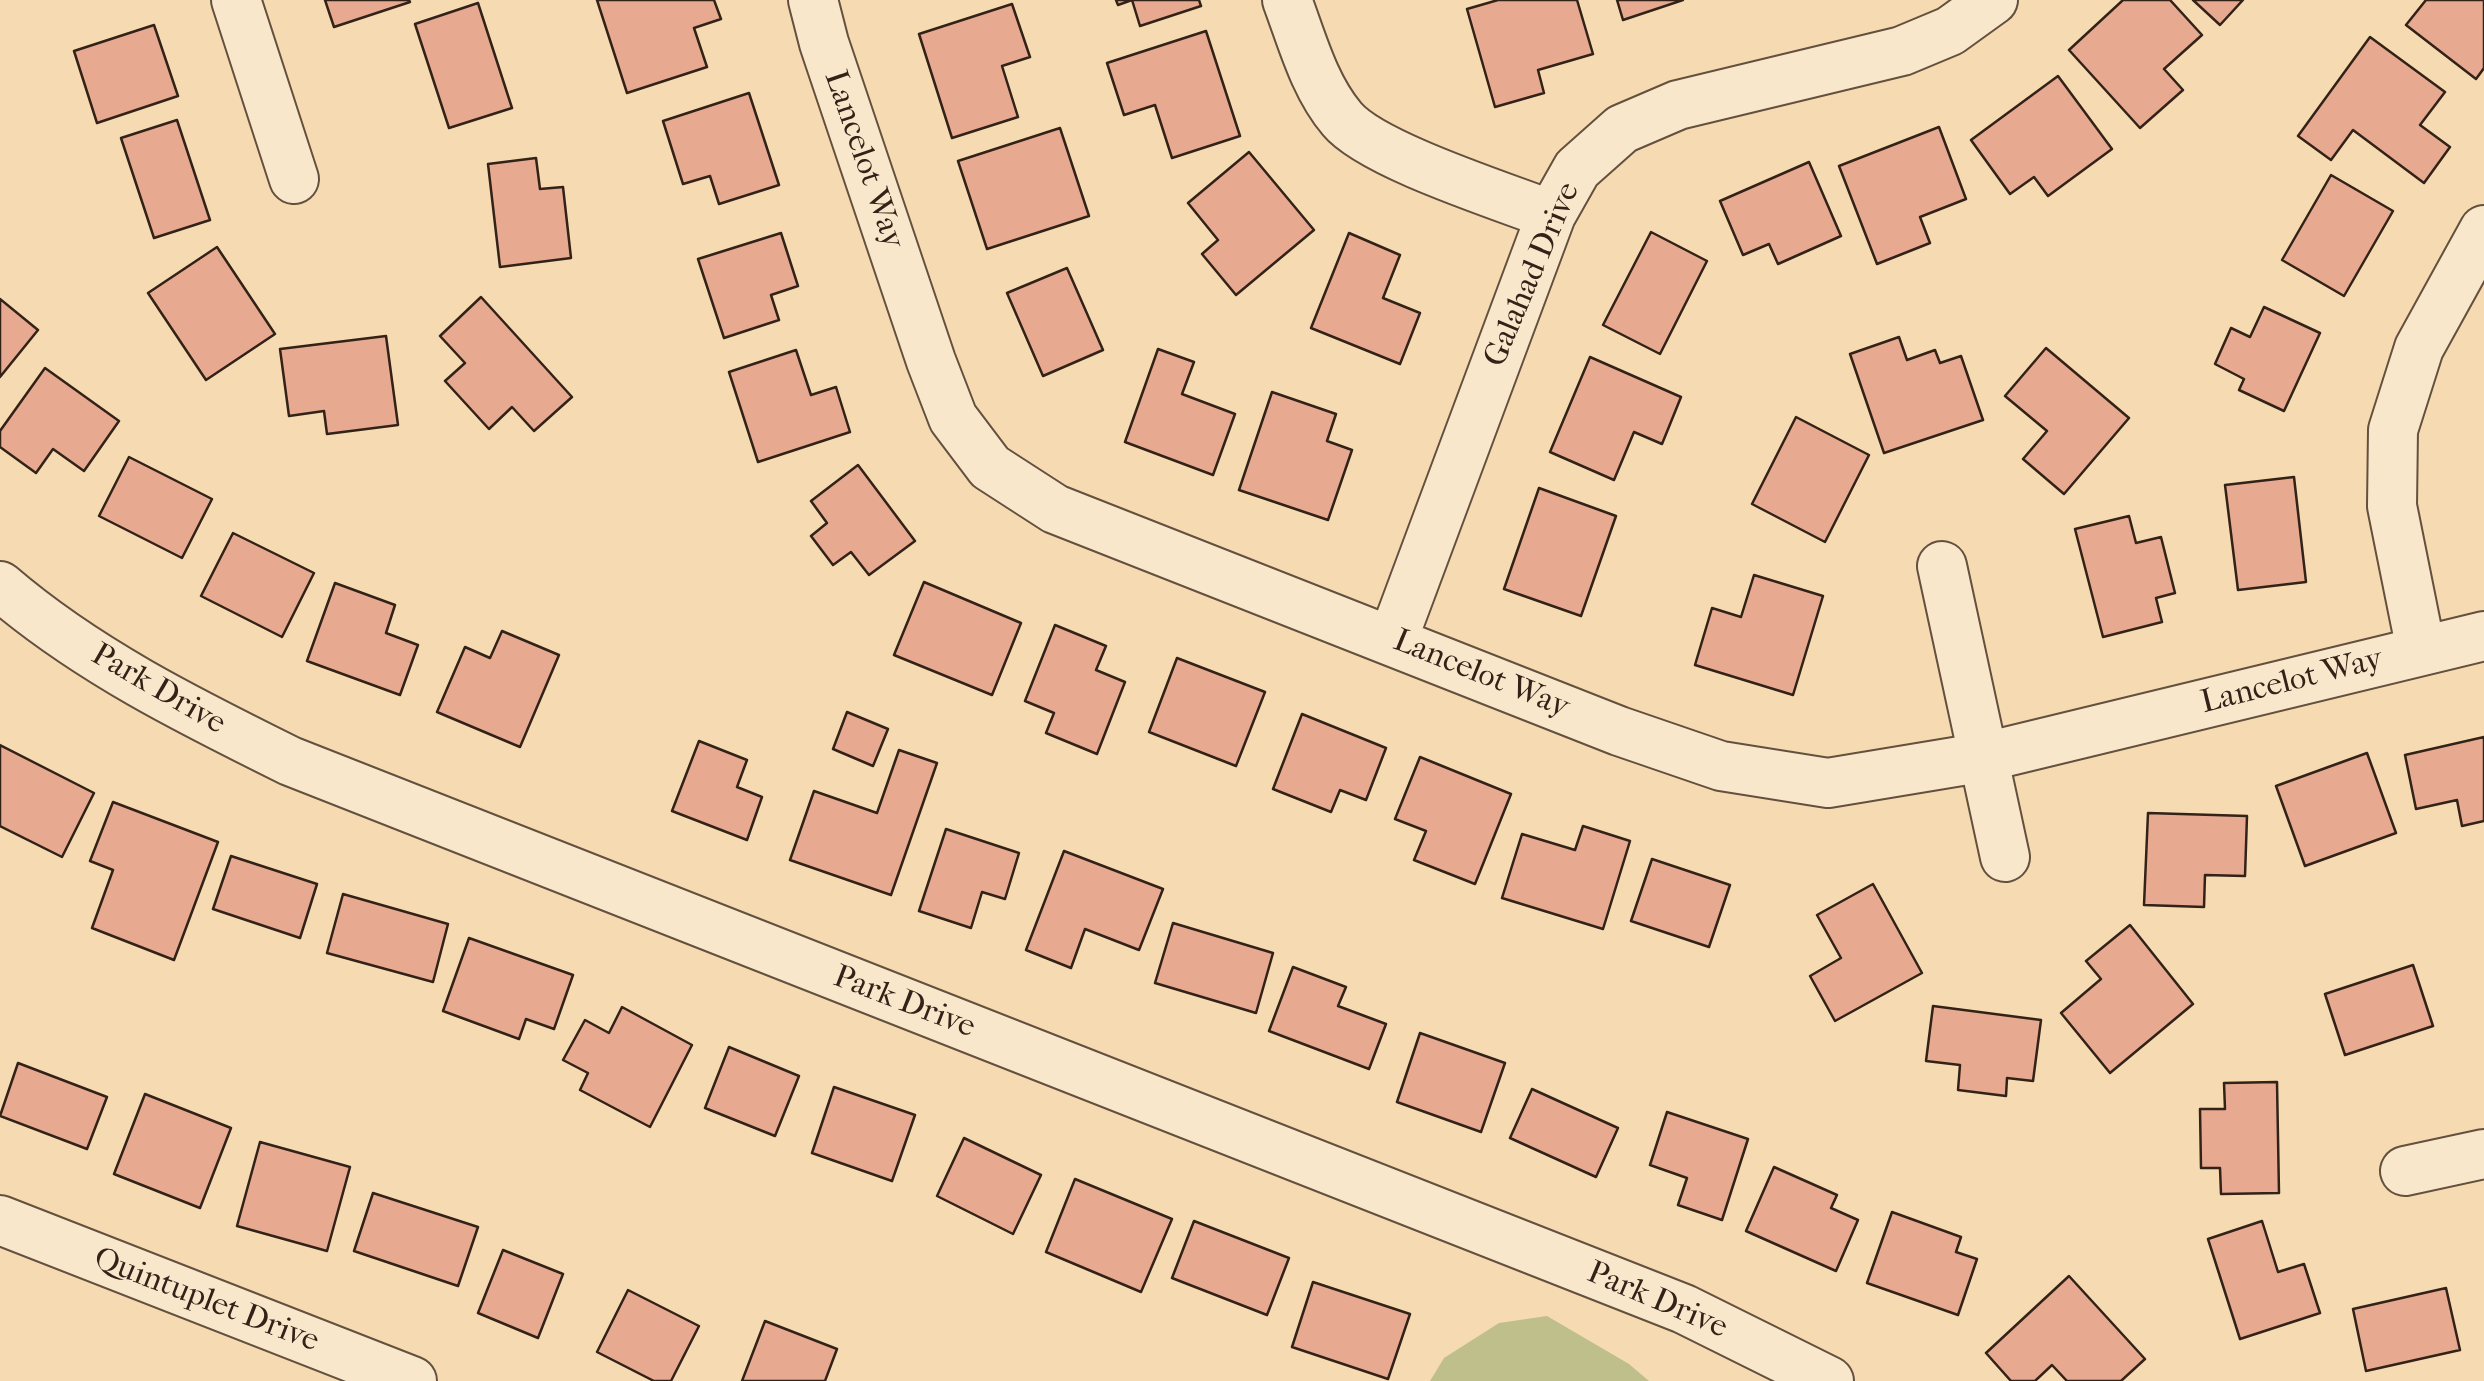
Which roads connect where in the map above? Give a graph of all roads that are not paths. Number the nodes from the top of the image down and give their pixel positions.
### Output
1 (236, 0) edge
2 (813, 0) edge
3 (1287, 0) edge
4 (1993, 0) edge
5 (294, 179) dead end
6 (1551, 215) junction
7 (2484, 230) edge
8 (1942, 566) dead end
9 (0, 586) edge
10 (2484, 636) edge
11 (1393, 640) junction
12 (2421, 650) junction
13 (1985, 757) junction
14 (2006, 857) dead end
15 (2484, 1154) edge
16 (2405, 1171) dead end
17 (0, 1220) edge
18 (412, 1381) edge
19 (1829, 1381) edge

1 - 5 street
2 - 11 street, Lancelot Way
3 - 6 street
4 - 6 street, Galahad Drive
6 - 11 street, Galahad Drive
7 - 12 street
8 - 13 street
9 - 19 street, Park Drive
10 - 12 street, Lancelot Way
11 - 13 street, Lancelot Way
12 - 13 street, Lancelot Way
13 - 14 street
15 - 16 street
17 - 18 street, Quintuplet Drive

